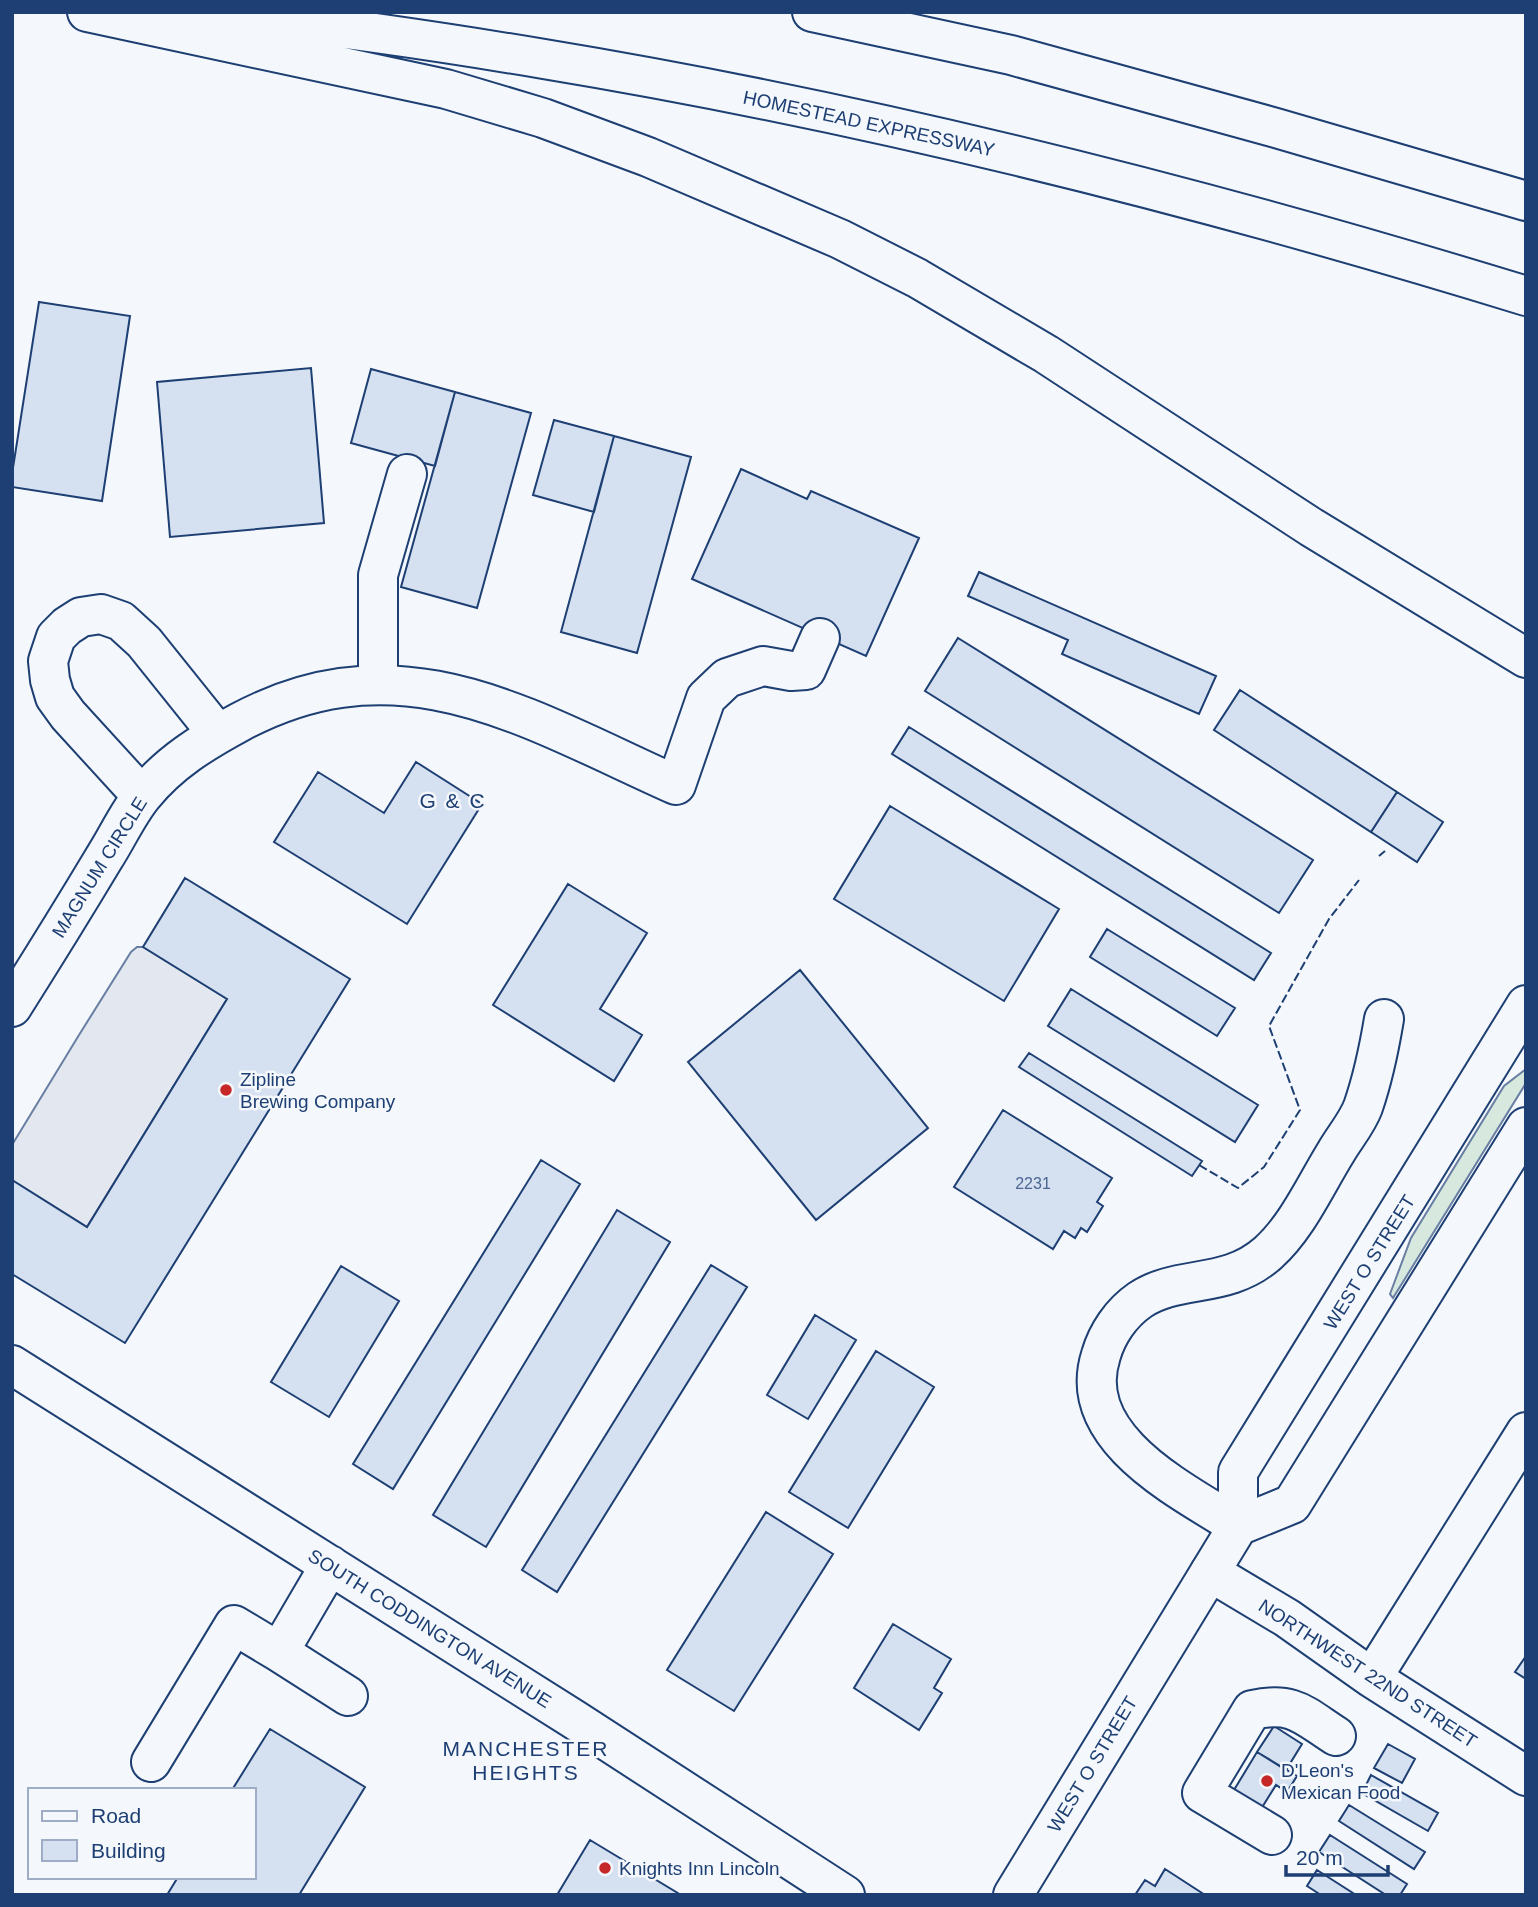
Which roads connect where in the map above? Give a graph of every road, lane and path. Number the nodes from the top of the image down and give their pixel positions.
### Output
1 (87, 12) edge
2 (200, 12) edge
3 (812, 12) edge
4 (1526, 201) edge
5 (1526, 296) edge
6 (407, 474) dead end
7 (820, 638) dead end
8 (1526, 659) edge
9 (378, 685) junction
10 (217, 733) junction
11 (142, 796) junction
12 (1526, 1005) edge
13 (12, 1007) edge
14 (1384, 1019) dead end
15 (1526, 1127) edge
16 (12, 1364) edge
17 (1526, 1432) edge
18 (1238, 1526) junction
19 (330, 1565) junction
20 (1210, 1572) junction
21 (279, 1652) junction
22 (1372, 1678) junction
23 (348, 1696) dead end
24 (1336, 1736) dead end
25 (151, 1762) dead end
26 (1526, 1776) edge
27 (1272, 1835) dead end
28 (845, 1895) edge
29 (1013, 1895) edge

1 - 8 main road
2 - 5 main road, HOMESTEAD EXPRESSWAY
3 - 4 main road
6 - 9 main road
7 - 9 main road, MAGNUM CIRCLE
9 - 10 main road, MAGNUM CIRCLE
10 - 11 main road, MAGNUM CIRCLE
10 - 11 main road
11 - 13 main road, MAGNUM CIRCLE
12 - 18 main road, WEST O STREET
14 - 18 main road
15 - 18 main road
16 - 19 main road, SOUTH CODDINGTON AVENUE
17 - 22 main road
18 - 20 main road, WEST O STREET
19 - 21 main road
19 - 28 main road, SOUTH CODDINGTON AVENUE
20 - 22 main road, NORTHWEST 22ND STREET
20 - 29 main road, WEST O STREET
21 - 23 main road
21 - 25 main road
22 - 26 main road, NORTHWEST 22ND STREET
24 - 27 main road

